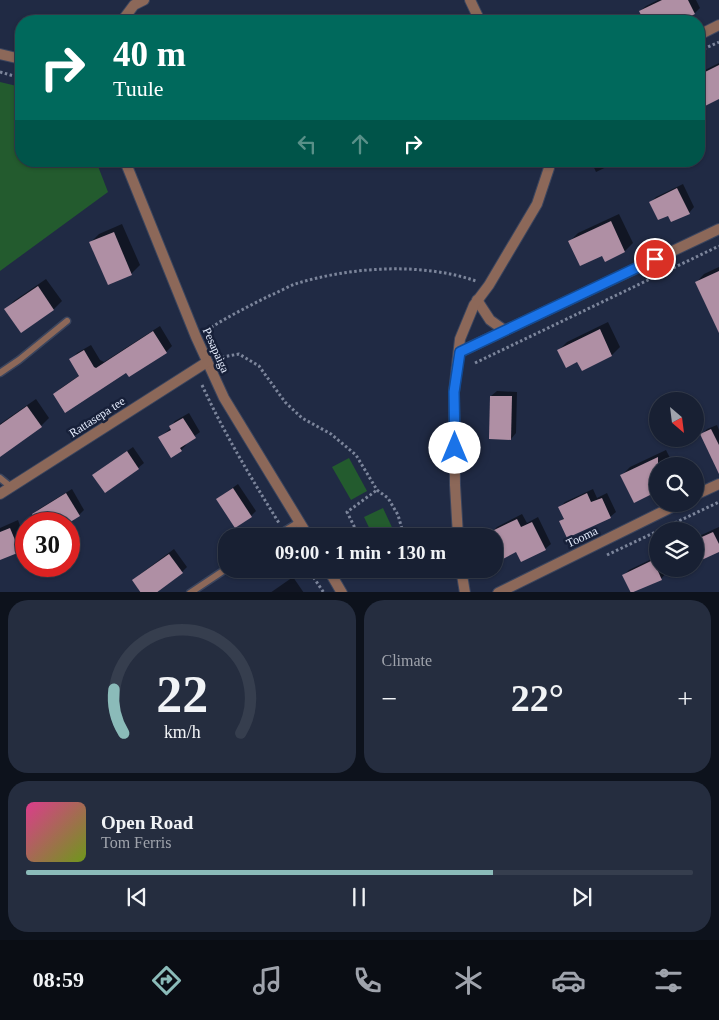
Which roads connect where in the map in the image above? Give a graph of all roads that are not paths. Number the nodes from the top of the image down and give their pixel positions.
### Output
1 (144, 0) edge
2 (470, 0) edge
3 (126, 15) edge
4 (477, 15) edge
5 (719, 25) edge
6 (705, 32) edge
7 (0, 54) edge
8 (15, 58) edge
9 (127, 167) edge
10 (549, 167) edge
11 (719, 229) edge
12 (477, 300) junction
13 (67, 321) dead end
14 (504, 330) junction
15 (460, 352) junction
16 (207, 362) junction
17 (0, 373) edge
18 (0, 478) edge
19 (719, 484) edge
20 (11, 487) junction
21 (704, 491) edge
22 (0, 494) edge
23 (662, 512) edge
24 (299, 522) junction
25 (289, 528) edge
26 (303, 528) edge
27 (458, 528) edge
28 (218, 574) edge
29 (333, 578) edge
30 (463, 578) edge
31 (190, 592) edge
32 (342, 592) edge
33 (465, 592) edge
34 (498, 592) edge

1 - 3 street
2 - 4 street
5 - 6 street
7 - 8 street
9 - 16 street, Pesapaiga
10 - 12 street
11 - 14 street
12 - 14 street
12 - 15 street
13 - 17 lane
14 - 15 street
15 - 27 street
16 - 20 street, Rattasepa tee
16 - 24 street, Pesapaiga
18 - 20 lane
19 - 21 street
20 - 22 street, Rattasepa tee
23 - 34 street, Tooma
24 - 25 lane
24 - 26 street, Pesapaiga
28 - 31 lane
29 - 32 street
30 - 33 street

